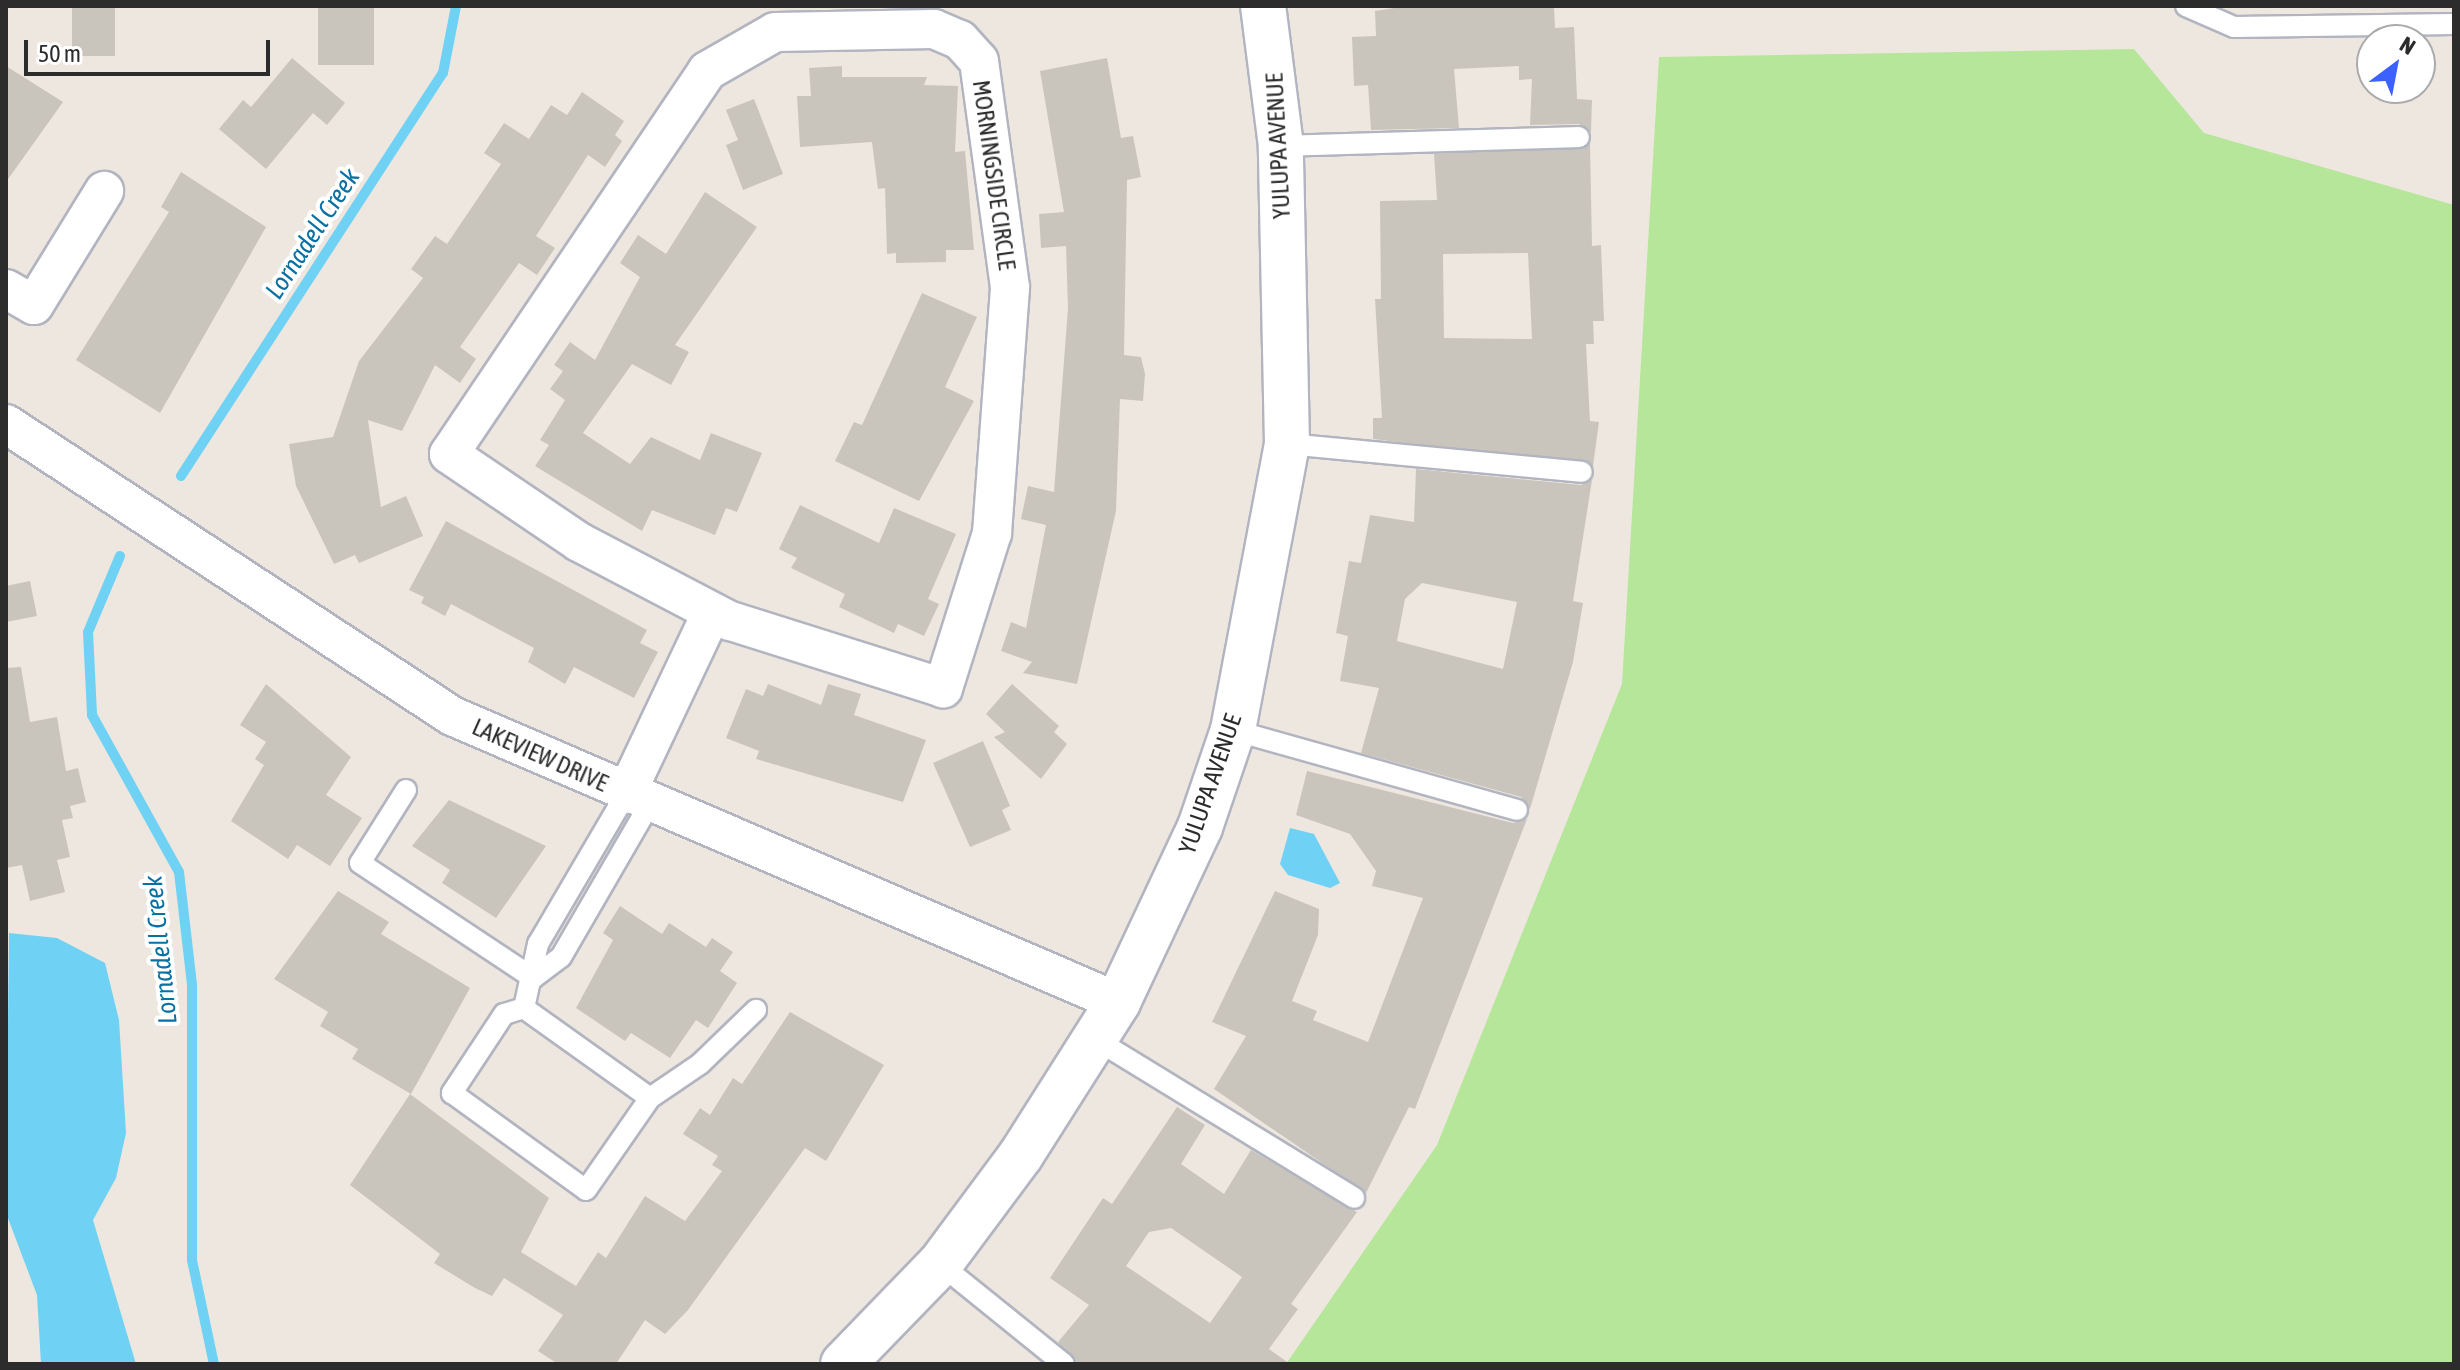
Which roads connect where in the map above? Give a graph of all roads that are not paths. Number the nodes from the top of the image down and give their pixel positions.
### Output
1 (1263, 6) edge
2 (2186, 6) edge
3 (2454, 24) edge
4 (1579, 137) dead end
5 (1281, 146) junction
6 (104, 191) dead end
7 (6, 289) edge
8 (6, 424) edge
9 (1287, 444) junction
10 (1582, 472) dead end
11 (721, 616) junction
12 (1233, 730) junction
13 (406, 790) dead end
14 (638, 799) junction
15 (1517, 810) dead end
16 (533, 978) junction
17 (1118, 1002) junction
18 (524, 1008) junction
19 (756, 1010) dead end
20 (1095, 1039) junction
21 (650, 1098) junction
22 (1354, 1198) dead end
23 (940, 1264) junction
24 (843, 1364) edge
25 (1064, 1364) edge

1 - 5 street, YULUPA AVENUE
2 - 3 lane
4 - 5 lane
5 - 9 street, YULUPA AVENUE
6 - 7 street
8 - 14 street, LAKEVIEW DRIVE
9 - 10 lane
9 - 12 street, YULUPA AVENUE
11 - 11 street, MORNINGSIDE CIRCLE
11 - 14 street
12 - 15 lane
12 - 17 street, YULUPA AVENUE
13 - 16 lane
14 - 16 lane
14 - 17 street, LAKEVIEW DRIVE
16 - 18 lane
17 - 20 street, YULUPA AVENUE
18 - 21 lane
18 - 21 lane
19 - 21 lane
20 - 22 lane
20 - 23 street, YULUPA AVENUE
23 - 24 street, YULUPA AVENUE
23 - 25 lane

